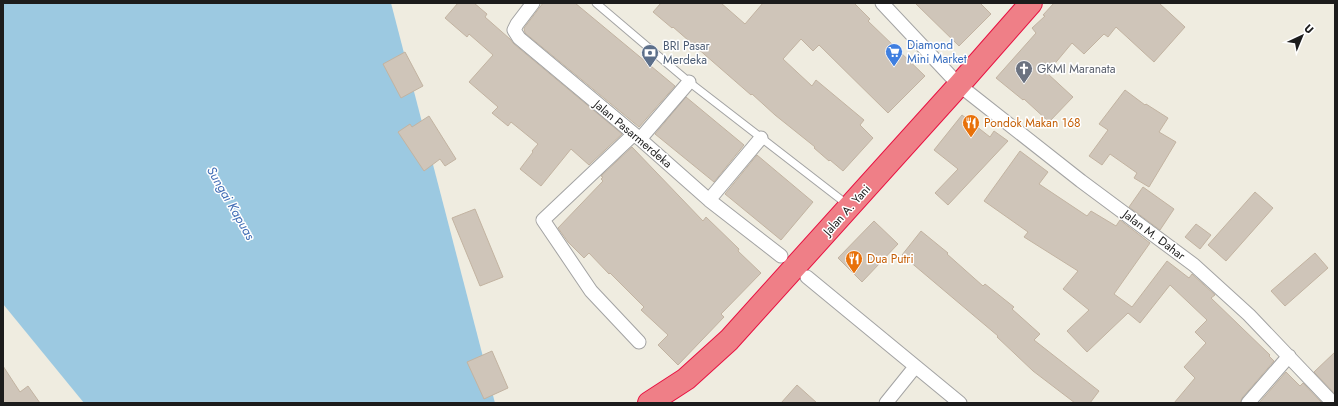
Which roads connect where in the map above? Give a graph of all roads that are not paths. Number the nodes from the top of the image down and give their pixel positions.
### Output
1 (533, 3) edge
2 (596, 3) edge
3 (882, 3) edge
4 (1032, 3) edge
5 (689, 82) junction
6 (959, 86) junction
7 (637, 136) junction
8 (761, 138) junction
9 (709, 200) junction
10 (850, 206) junction
11 (781, 256) dead end
12 (807, 277) dead end
13 (639, 342) dead end
14 (1289, 356) junction
15 (915, 367) junction
16 (649, 403) edge
17 (886, 403) edge
18 (960, 403) edge
19 (1248, 403) edge
20 (1333, 403) edge

1 - 7 street, Jalan Pasarmerdeka
2 - 5 lane
3 - 6 street, Jalan M. Dahar
4 - 6 highway, Jalan A. Yani
5 - 7 street
5 - 8 lane
6 - 10 highway, Jalan A. Yani
6 - 14 street, Jalan M. Dahar
7 - 9 street, Jalan Pasarmerdeka
7 - 13 street
8 - 9 street
8 - 10 lane
9 - 11 street, Jalan Pasarmerdeka
10 - 16 highway, Jalan A. Yani
12 - 15 street
14 - 19 street
14 - 20 street, Jalan M. Dahar
15 - 17 street
15 - 18 street

